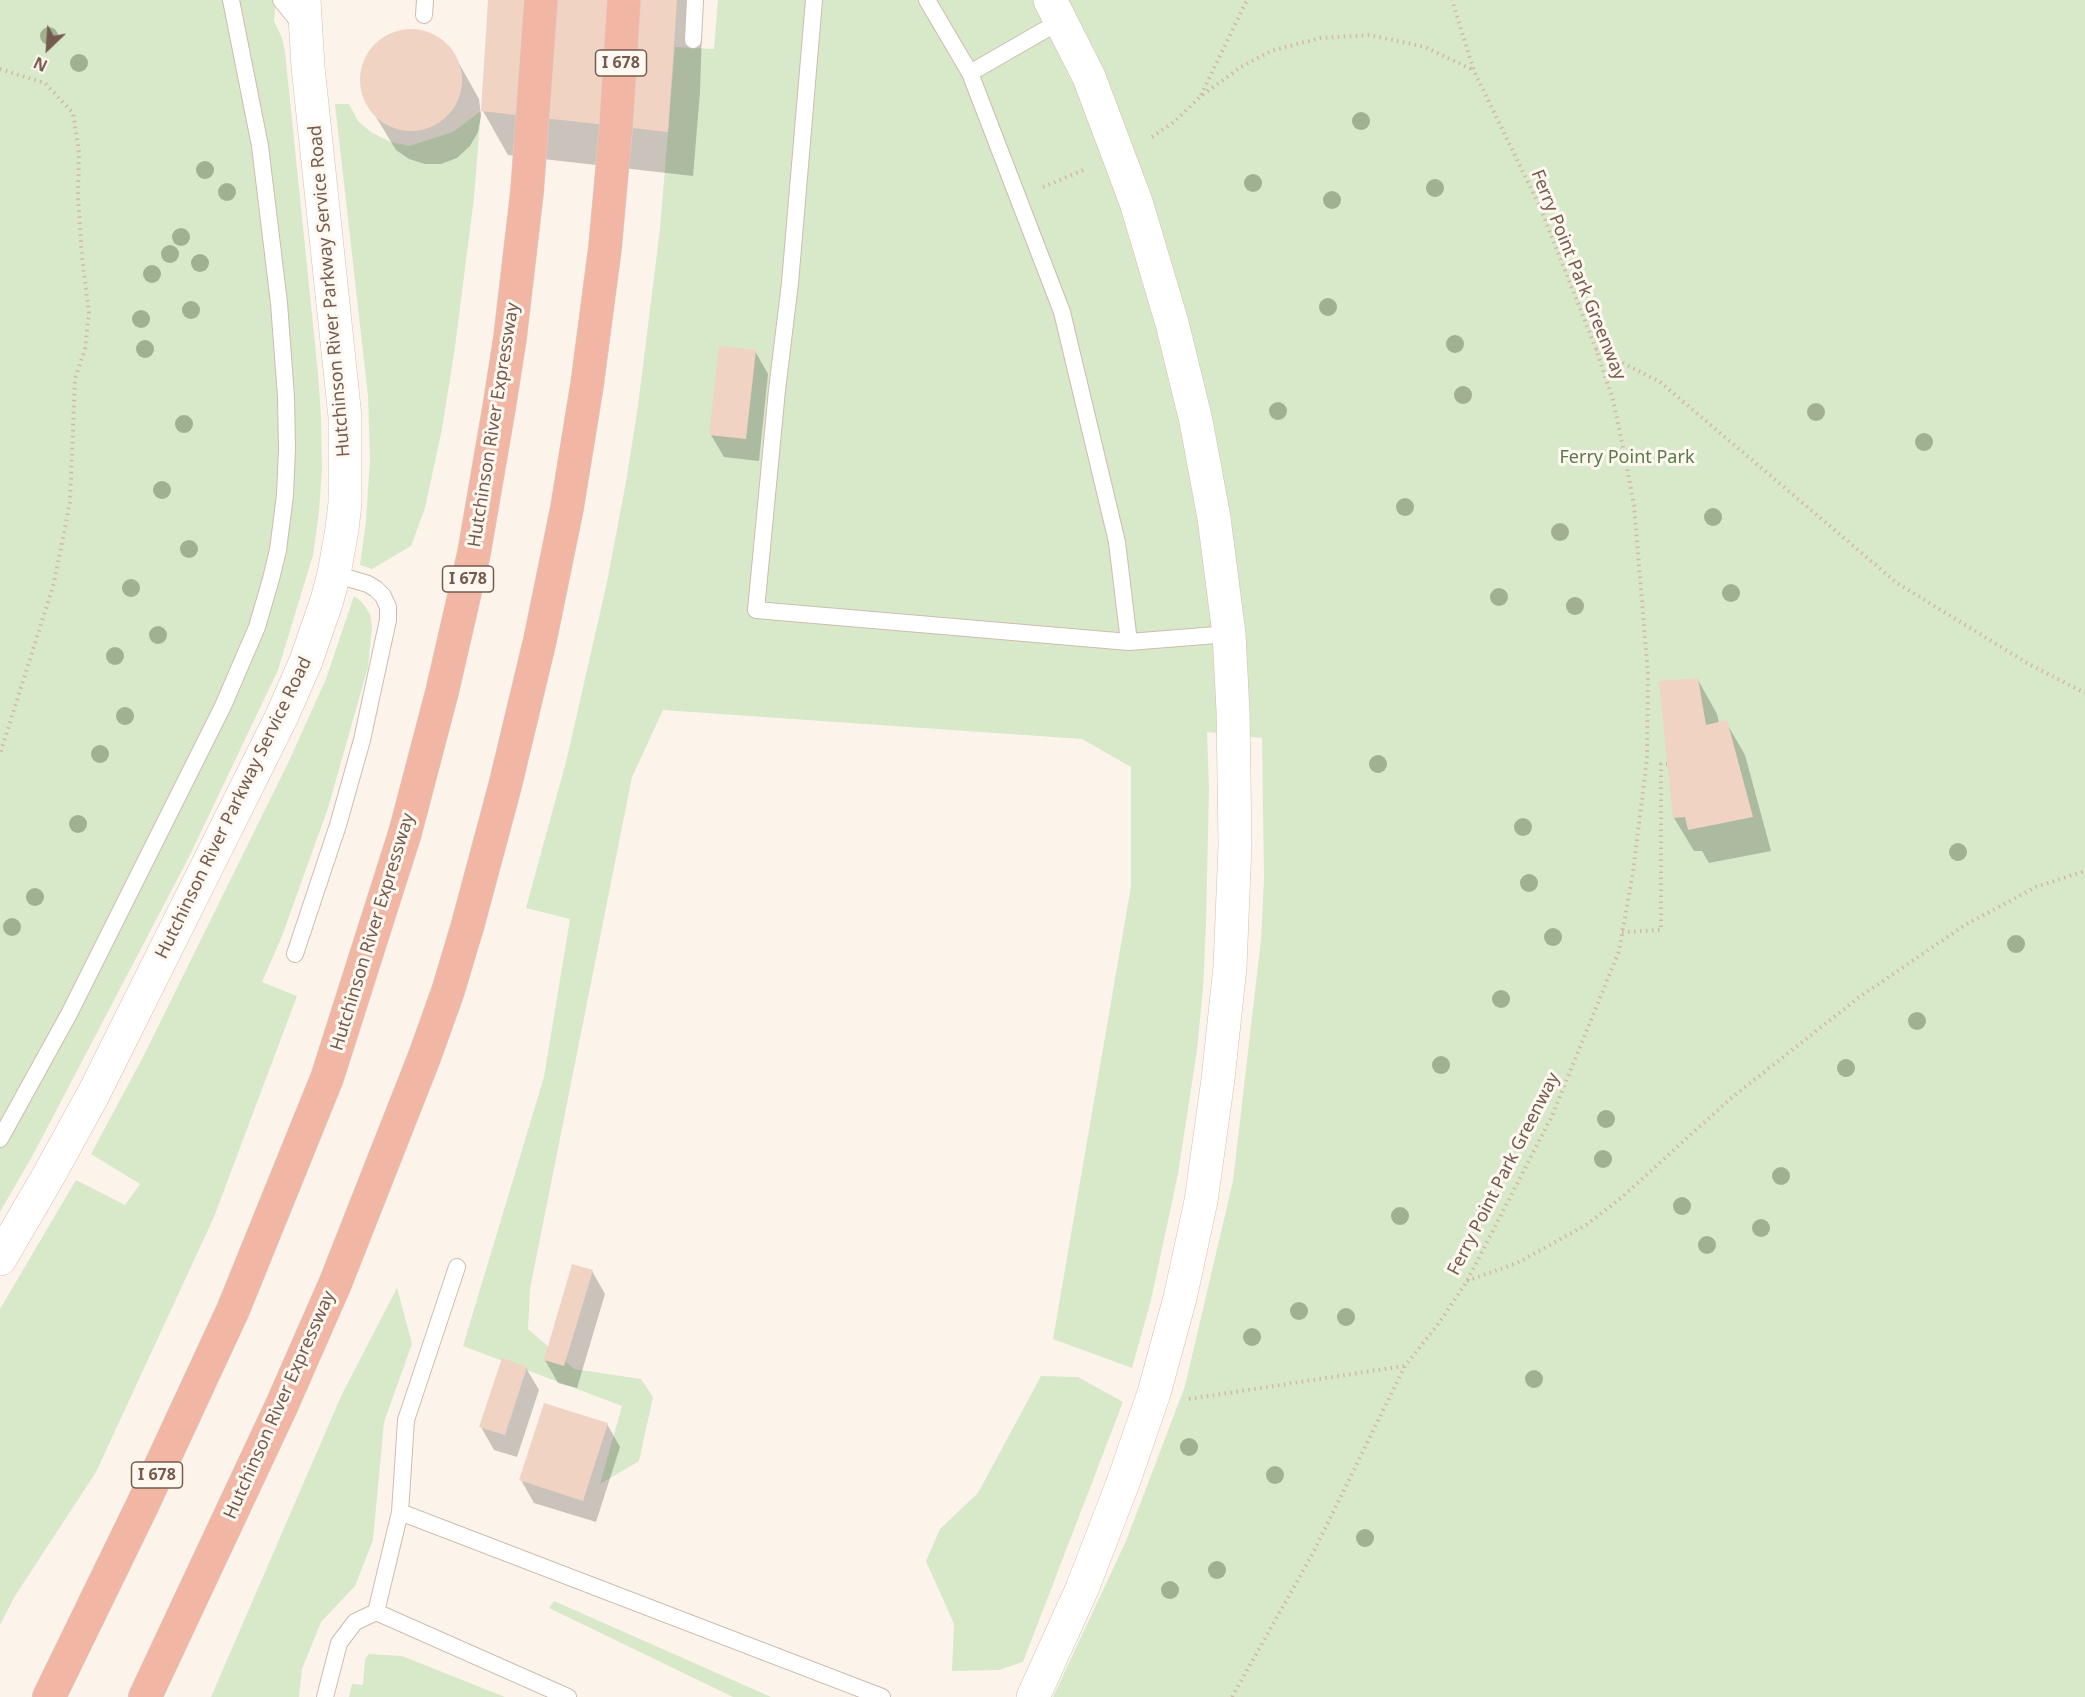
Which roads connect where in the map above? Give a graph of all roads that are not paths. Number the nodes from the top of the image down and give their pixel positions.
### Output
1 (231, 0) edge
2 (281, 0) edge
3 (541, 0) edge
4 (624, 0) edge
5 (695, 0) edge
6 (814, 0) edge
7 (927, 0) edge
8 (1056, 10) edge
9 (305, 15) edge
10 (693, 40) dead end
11 (970, 73) junction
12 (334, 574) junction
13 (1228, 634) junction
14 (1129, 642) junction
15 (295, 954) dead end
16 (0, 1139) edge
17 (0, 1259) edge
18 (457, 1267) dead end
19 (400, 1512) junction
20 (376, 1612) junction
21 (49, 1697) edge
22 (145, 1697) edge
23 (325, 1697) edge
24 (568, 1697) edge
25 (882, 1697) edge
26 (1033, 1697) edge

1 - 16 lane
2 - 9 lane
3 - 21 highway, Hutchinson River Expressway / I 678
4 - 22 highway, Hutchinson River Expressway / I 678
5 - 10 lane
6 - 14 lane
7 - 11 lane
8 - 11 lane
8 - 13 street
9 - 12 street, Hutchinson River Parkway Service Road
11 - 14 lane
12 - 15 lane
12 - 17 street, Hutchinson River Parkway Service Road
13 - 14 lane
13 - 26 street
18 - 19 lane
19 - 20 lane
19 - 25 lane
20 - 23 lane
20 - 24 lane

